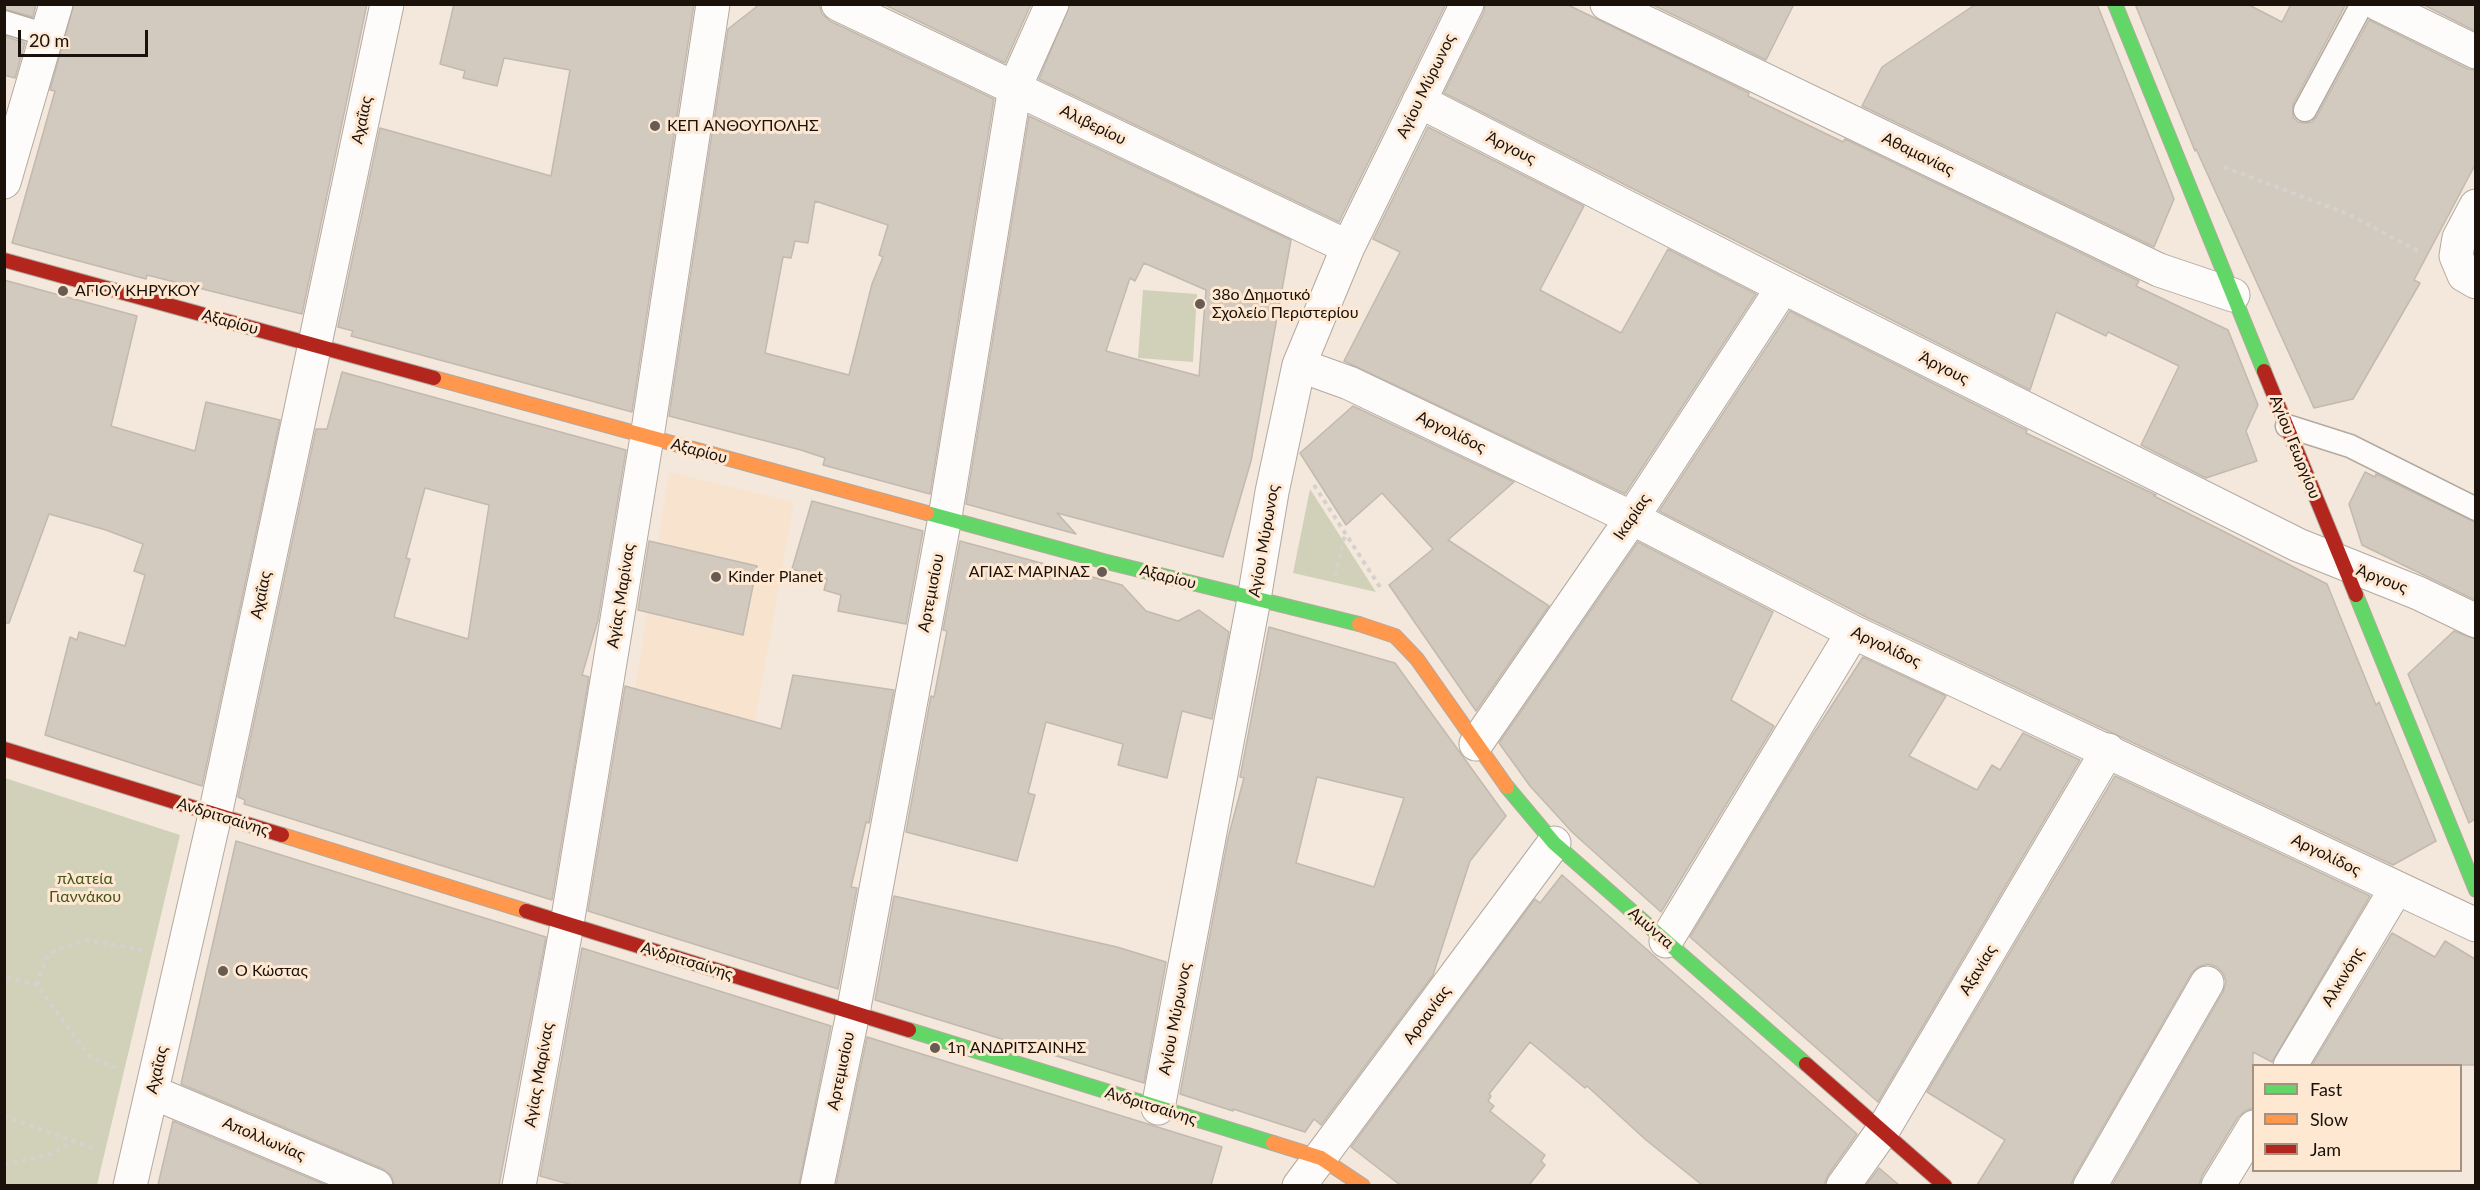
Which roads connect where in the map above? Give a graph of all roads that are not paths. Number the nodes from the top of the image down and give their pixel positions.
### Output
1 (387, 4) edge
2 (713, 4) edge
3 (838, 4) edge
4 (1052, 4) edge
5 (1467, 4) edge
6 (1607, 4) edge
7 (2115, 4) edge
8 (2362, 4) edge
9 (2378, 4) edge
10 (51, 20) edge
11 (4, 22) edge
12 (2475, 52) edge
13 (1015, 87) junction
14 (1419, 101) junction
15 (2305, 110) dead end
16 (4, 182) edge
17 (2475, 206) edge
18 (1348, 246) junction
19 (4, 260) edge
20 (2470, 278) edge
21 (1783, 287) junction
22 (2233, 295) junction
23 (314, 345) junction
24 (1299, 365) junction
25 (2287, 426) junction
26 (647, 437) junction
27 (2475, 509) edge
28 (945, 517) junction
29 (1632, 518) junction
30 (2343, 564) junction
31 (1254, 599) junction
32 (2475, 621) edge
33 (1853, 632) junction
34 (1395, 636) joint
35 (1476, 744) junction
36 (4, 749) edge
37 (2108, 750) junction
38 (215, 814) junction
39 (1554, 843) junction
40 (2396, 889) junction
41 (2475, 890) edge
42 (567, 924) junction
43 (2475, 925) edge
44 (1666, 941) junction
45 (2207, 983) dead end
46 (853, 1013) junction
47 (2291, 1064) edge
48 (153, 1087) junction
49 (1158, 1108) junction
50 (2252, 1128) edge
51 (1883, 1130) junction
52 (1321, 1158) junction
53 (133, 1174) edge
54 (376, 1185) edge
55 (519, 1185) edge
56 (817, 1185) edge
57 (1299, 1185) edge
58 (1363, 1185) edge
59 (1843, 1185) edge
60 (1944, 1185) edge
61 (2090, 1185) edge
62 (2218, 1185) edge

1 - 23 street, Αχαΐας
2 - 26 street, Αγίας Μαρίνας
3 - 13 street, Αλιβερίου
4 - 13 street, Αρτεμισίου
5 - 14 street, Αγίου Μύρωνος
6 - 22 street, Αθαμανίας
7 - 22 street, Αγίου Γεωργίου
8 - 15 lane
9 - 12 street
10 - 11 lane
10 - 16 street
13 - 18 street, Αλιβερίου
13 - 28 street, Αρτεμισίου
14 - 18 street, Αγίου Μύρωνος
14 - 21 street, Άργους
17 - 20 street
18 - 24 street, Αγίου Μύρωνος
19 - 23 street, Αξαρίου
21 - 29 street, Ικαρίας
21 - 30 street, Άργους
22 - 25 street, Αγίου Γεωργίου
23 - 26 street, Αξαρίου
23 - 38 street, Αχαΐας
24 - 29 street, Αργολίδος
24 - 31 street, Αγίου Μύρωνος
25 - 27 lane
25 - 30 street, Αγίου Γεωργίου
26 - 28 street, Αξαρίου
26 - 42 street, Αγίας Μαρίνας
28 - 31 street, Αξαρίου
28 - 46 street, Αρτεμισίου
29 - 33 street, Αργολίδος
29 - 35 street, Ικαρίας
30 - 32 street, Άργους
30 - 41 street, Αγίου Γεωργίου
31 - 34 street, Αξαρίου
31 - 49 street, Αγίου Μύρωνος
33 - 37 street, Αργολίδος
33 - 44 street
34 - 35 street, Αμύντα
35 - 39 street, Αμύντα
36 - 38 street, Ανδριτσαίνης
37 - 40 street, Αργολίδος
37 - 51 street, Αξανίας
38 - 42 street, Ανδριτσαίνης
38 - 48 street, Αχαΐας
39 - 44 street, Αμύντα
39 - 52 street, Αροανίας
40 - 43 street, Αργολίδος
40 - 47 street, Αλκινόης
42 - 46 street, Ανδριτσαίνης
42 - 55 street, Αγίας Μαρίνας
44 - 51 street, Αμύντα
45 - 61 street
46 - 49 street, Ανδριτσαίνης
46 - 56 street, Αρτεμισίου
48 - 53 street, Αχαΐας
48 - 54 street, Απολλωνίας
49 - 52 street, Ανδριτσαίνης
50 - 62 street
51 - 59 street, Αξανίας
51 - 60 street, Αμύντα
52 - 57 street, Αροανίας
52 - 58 street, Ανδριτσαίνης

